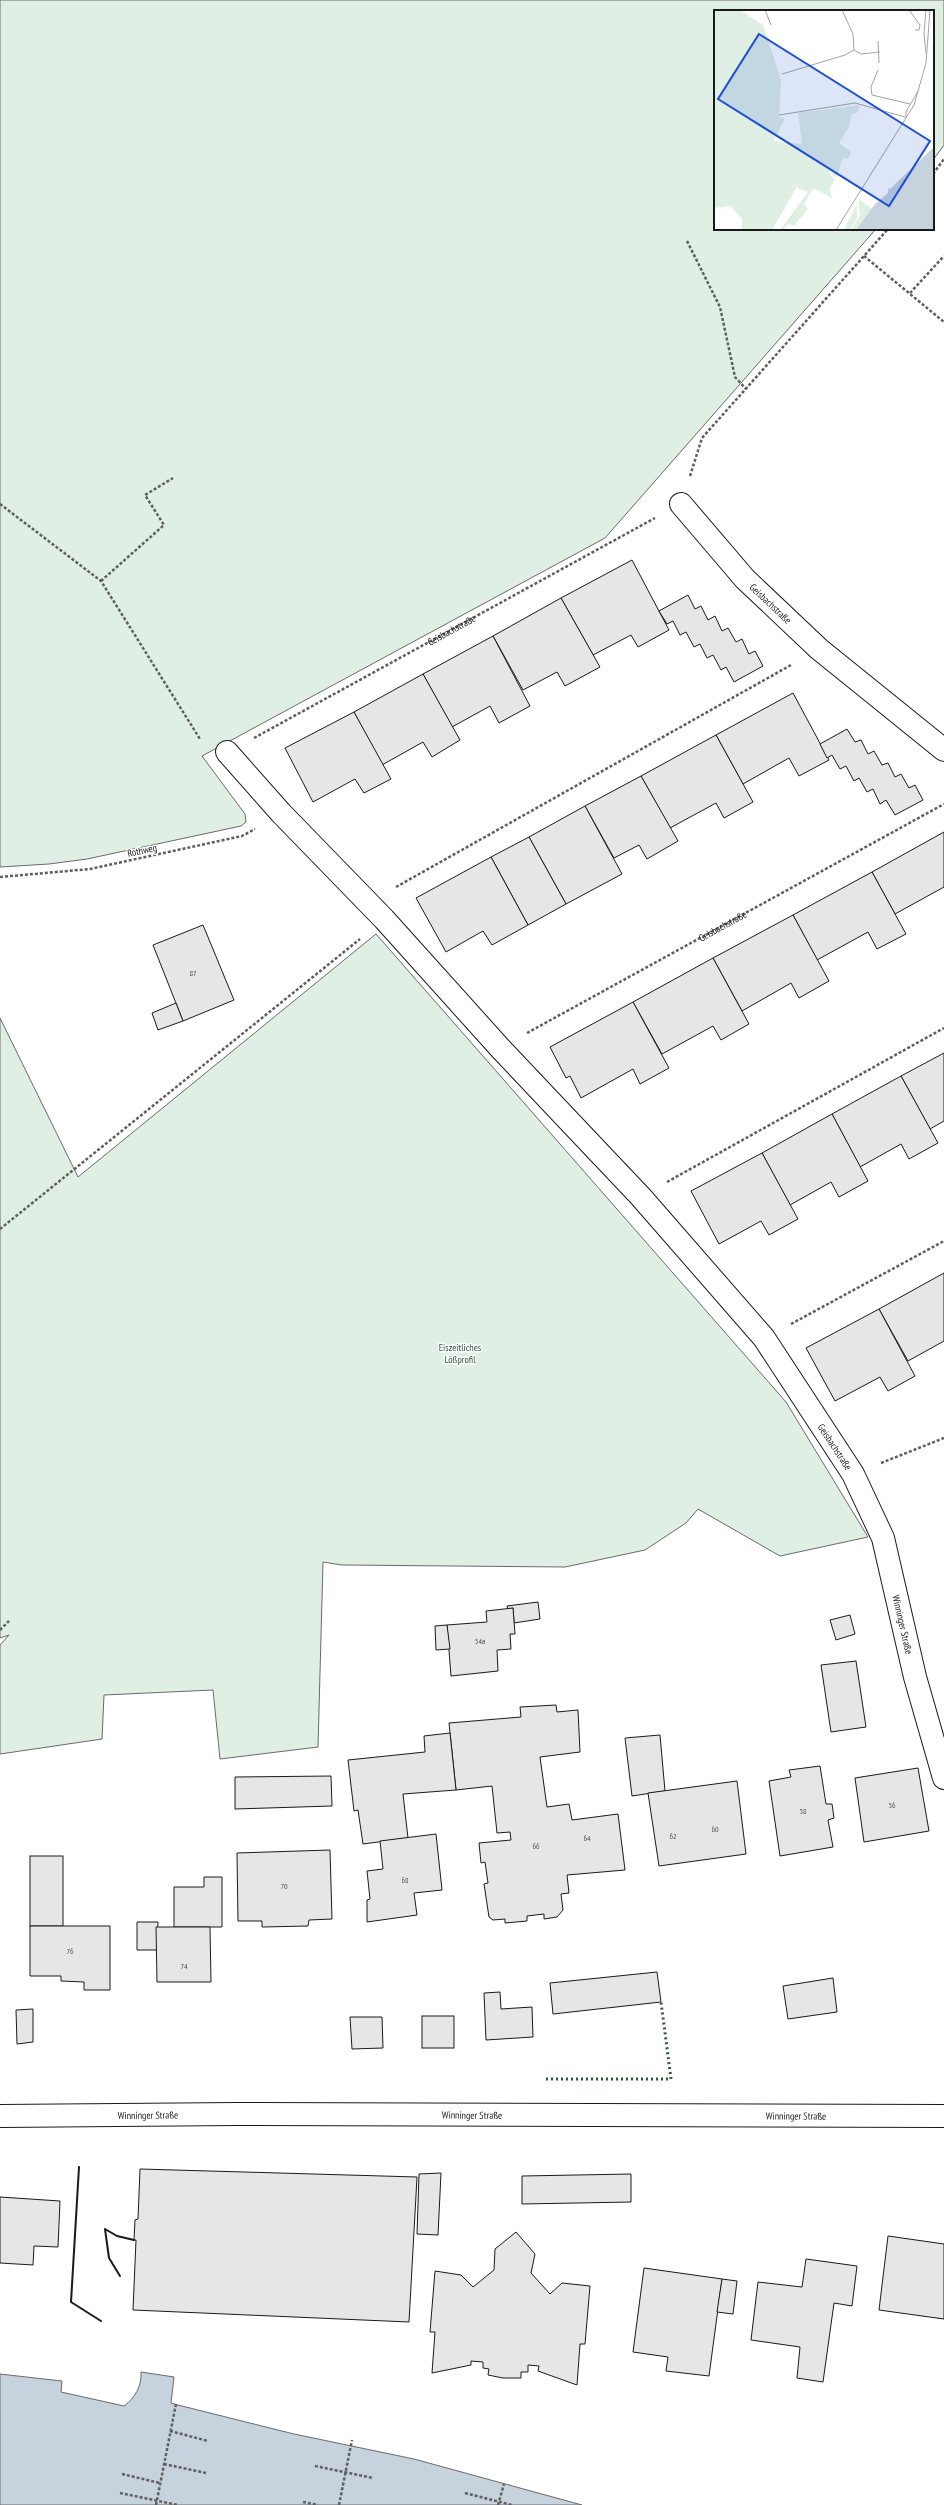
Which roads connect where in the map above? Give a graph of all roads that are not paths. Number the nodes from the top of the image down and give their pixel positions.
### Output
1 (681, 504) road end
2 (944, 750) edge
3 (227, 752) road end
4 (853, 1474) joint
5 (944, 1778) edge
6 (0, 2116) edge
7 (944, 2116) edge

1 - 2 main road, Geisbachstraße
3 - 4 main road, Geisbachstraße
4 - 5 main road, Winninger Straße
6 - 7 main road, Winninger Straße

